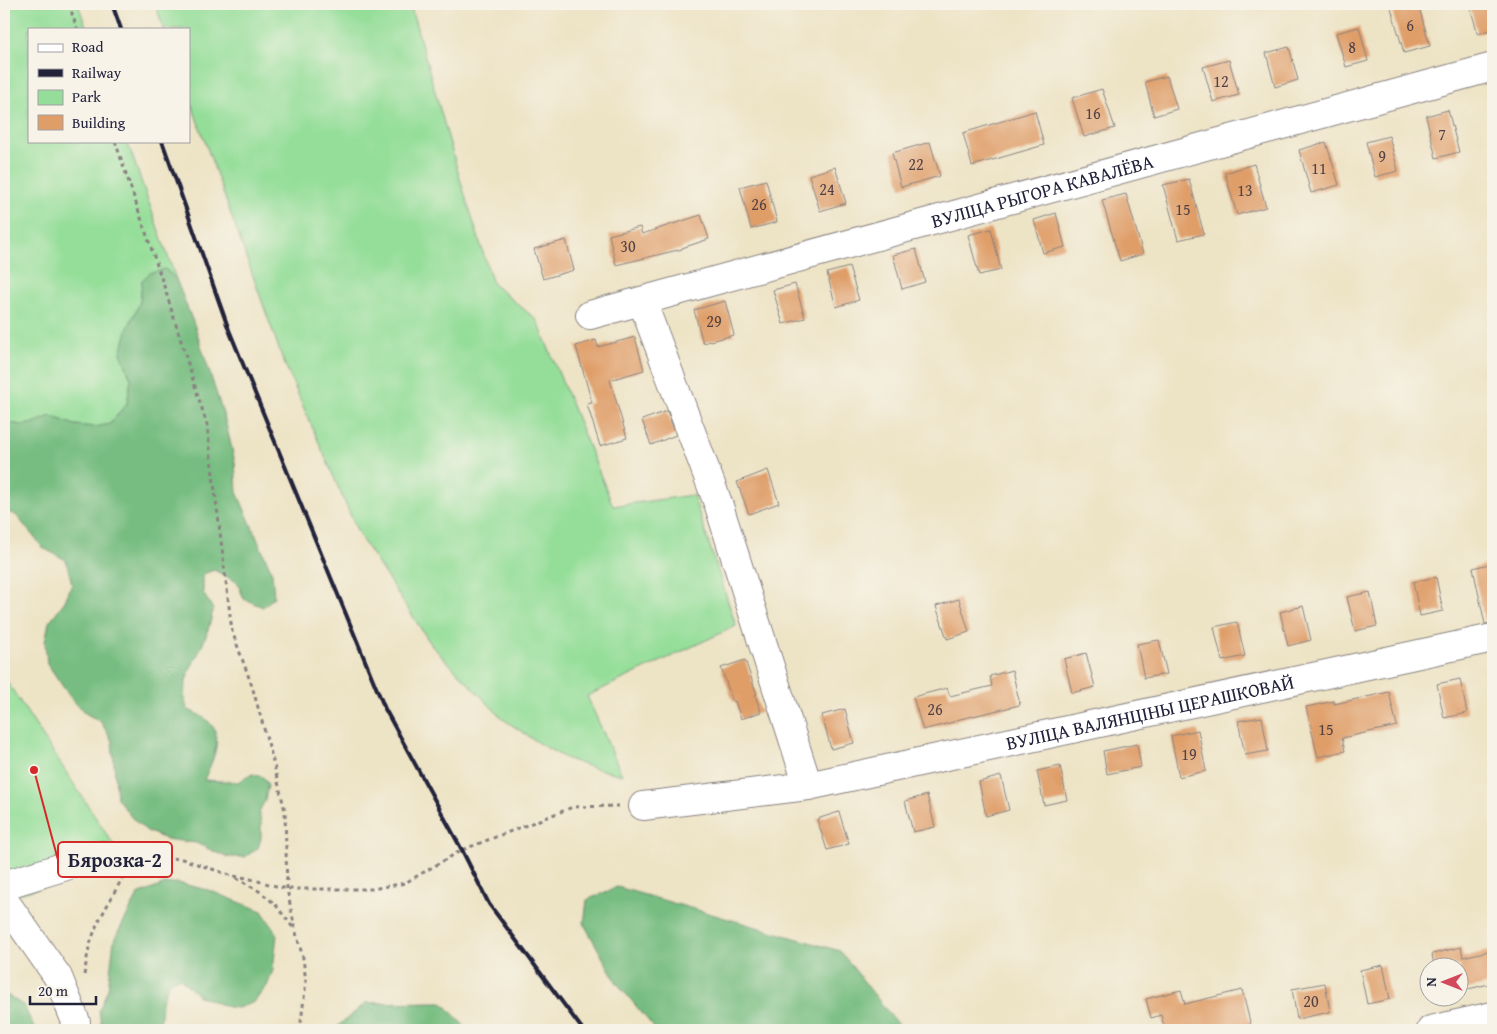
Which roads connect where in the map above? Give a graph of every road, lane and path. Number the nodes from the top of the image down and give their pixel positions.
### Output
1 (68, 4) edge
2 (77, 28) edge
3 (1493, 67) edge
4 (115, 142) edge
5 (642, 301) junction
6 (590, 315) dead end
7 (1493, 638) edge
8 (808, 786) junction
9 (643, 806) joint
10 (135, 854) junction
11 (102, 855) joint
12 (233, 876) junction
13 (4, 885) edge
14 (288, 889) junction
15 (4, 900) edge
16 (295, 929) junction
17 (82, 984) dead end
18 (1493, 1016) edge
19 (75, 1030) edge
20 (300, 1030) edge
21 (1431, 1030) edge

1 - 2 path
3 - 5 street, ВУЛІЦА РЫГОРА КАВАЛЁВА
4 - 14 path
5 - 6 street, ВУЛІЦА РЫГОРА КАВАЛЁВА
5 - 8 street
7 - 8 street, ВУЛІЦА ВАЛЯНЦІНЫ ЦЕРАШКОВАЙ
8 - 9 street, ВУЛІЦА ВАЛЯНЦІНЫ ЦЕРАШКОВАЙ
9 - 14 path
10 - 11 path
10 - 12 path
10 - 17 path
11 - 13 street
12 - 14 path
12 - 16 path
14 - 16 path
15 - 19 street
16 - 20 path
18 - 21 street

